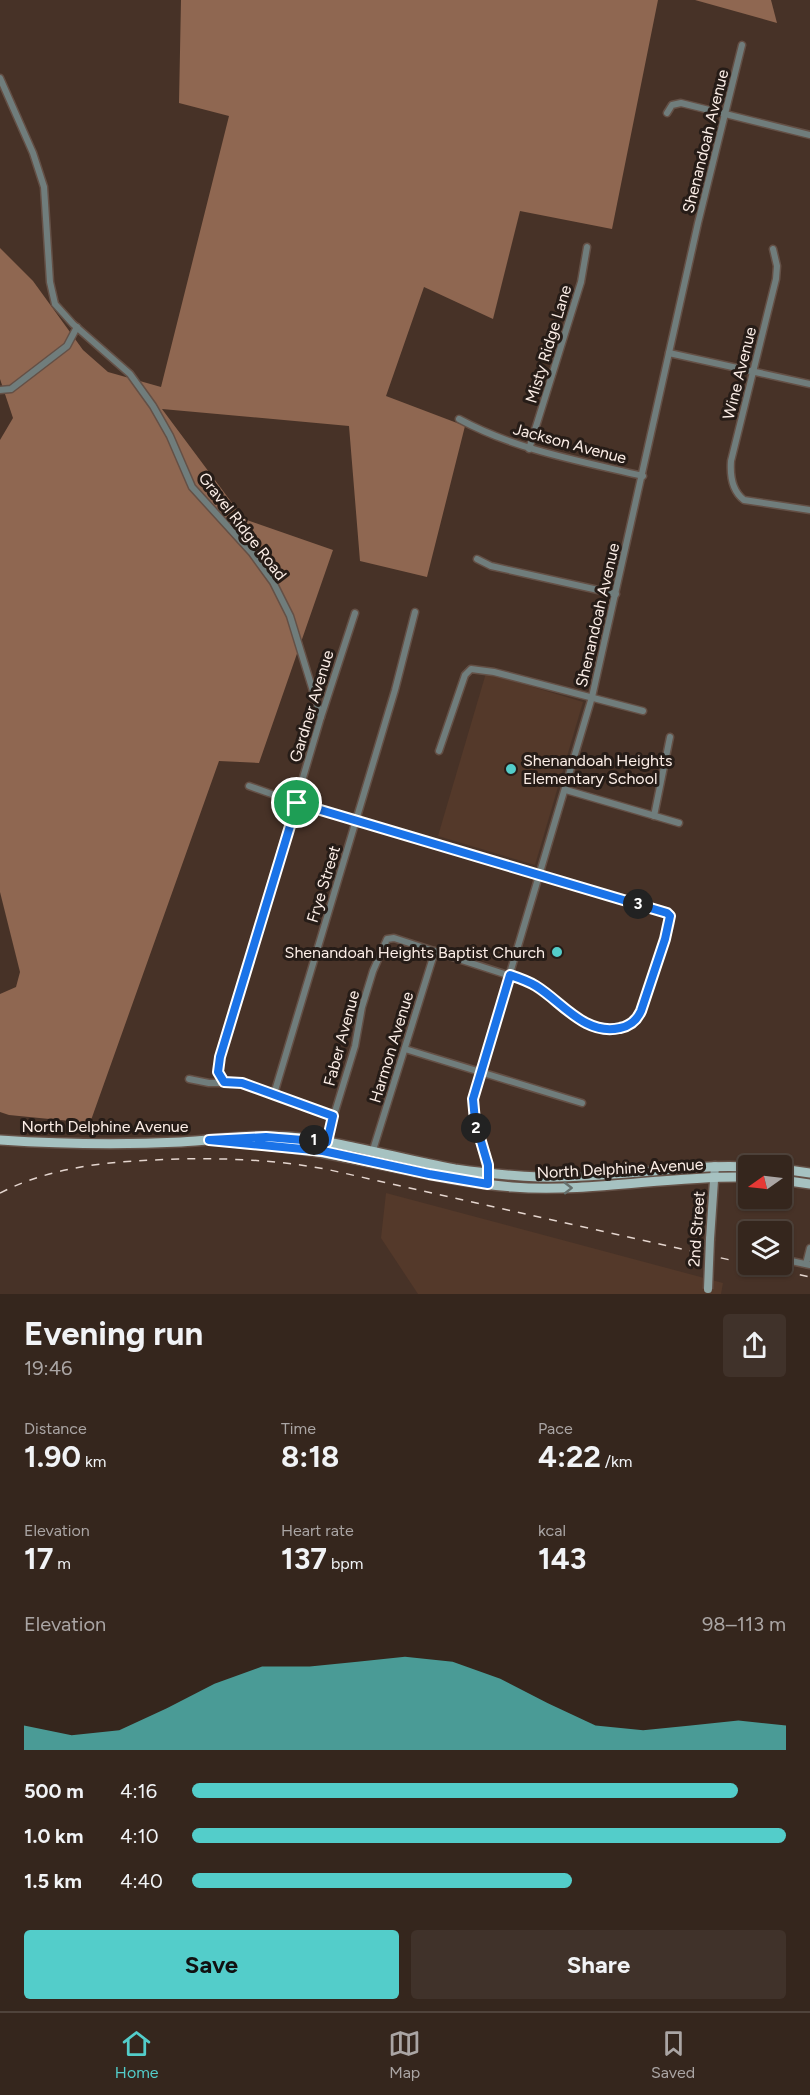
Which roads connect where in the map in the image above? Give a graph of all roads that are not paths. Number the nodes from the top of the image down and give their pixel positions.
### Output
1 (742, 45) dead end
2 (0, 78) edge
3 (667, 113) dead end
4 (726, 114) junction
5 (810, 135) edge
6 (587, 247) dead end
7 (773, 249) dead end
8 (77, 327) junction
9 (669, 353) junction
10 (753, 372) junction
11 (810, 384) edge
12 (0, 390) edge
13 (459, 418) dead end
14 (529, 449) junction
15 (643, 476) junction
16 (810, 510) edge
17 (477, 559) dead end
18 (616, 594) junction
19 (415, 612) dead end
20 (355, 613) dead end
21 (592, 697) junction
22 (643, 711) dead end
23 (321, 717) junction
24 (670, 737) dead end
25 (439, 750) dead end
26 (249, 786) dead end
27 (566, 790) junction
28 (297, 803) junction
29 (654, 816) junction
30 (356, 820) junction
31 (679, 823) dead end
32 (541, 874) junction
33 (435, 951) junction
34 (510, 975) junction
35 (405, 1049) junction
36 (480, 1073) junction
37 (189, 1079) dead end
38 (224, 1082) junction
39 (274, 1094) junction
40 (582, 1103) dead end
41 (333, 1116) junction
42 (0, 1140) edge
43 (325, 1147) junction
44 (374, 1150) junction
45 (715, 1167) junction
46 (738, 1167) edge
47 (792, 1170) edge
48 (488, 1173) junction
49 (810, 1173) edge
50 (714, 1177) junction
51 (738, 1177) edge
52 (792, 1181) edge
53 (488, 1184) junction
54 (810, 1184) edge
55 (810, 1248) edge
56 (792, 1261) edge
57 (808, 1265) edge
58 (708, 1292) edge

1 - 4 street, Shenandoah Avenue
2 - 8 street, Gravel Ridge Road
3 - 4 street
4 - 5 street
4 - 9 street, Shenandoah Avenue
6 - 14 street, Misty Ridge Lane
7 - 10 street, Wine Avenue
8 - 12 street
8 - 23 street, Gravel Ridge Road
9 - 10 street
9 - 15 street, Shenandoah Avenue
10 - 11 street
10 - 16 street, Wine Avenue
13 - 14 street, Jackson Avenue
14 - 15 street, Jackson Avenue
15 - 18 street, Shenandoah Avenue
17 - 18 street
18 - 21 street, Shenandoah Avenue
19 - 30 street, Frye Street
20 - 23 street, Gardner Avenue
21 - 22 street
21 - 25 street
21 - 27 street, Shenandoah Avenue
23 - 28 street, Gardner Avenue
24 - 29 street
26 - 28 street
27 - 29 street
27 - 32 street, Shenandoah Avenue
28 - 30 street
28 - 38 street, Gardner Avenue
29 - 31 street
30 - 32 street
30 - 39 street, Frye Street
32 - 34 street, Shenandoah Avenue
32 - 34 street
33 - 34 street
33 - 35 street, Harmon Avenue
33 - 41 street, Faber Avenue
34 - 36 street, Shenandoah Avenue
35 - 36 street
35 - 44 street, Harmon Avenue
36 - 40 street
36 - 48 street, Shenandoah Avenue
37 - 38 street
38 - 39 street
39 - 41 street
41 - 43 street, Faber Avenue
42 - 43 main road, North Delphine Avenue
43 - 44 main road, North Delphine Avenue
43 - 53 main road, North Delphine Avenue
44 - 48 main road, North Delphine Avenue
45 - 46 main road, North Delphine Avenue
45 - 48 main road, North Delphine Avenue
45 - 50 street, 2nd Street
47 - 49 main road
48 - 53 street, Shenandoah Avenue
50 - 51 main road, North Delphine Avenue
53 -> 50 main road, North Delphine Avenue
50 - 58 street, 2nd Street, bridge
52 - 54 main road
55 - 57 street
56 - 57 street

